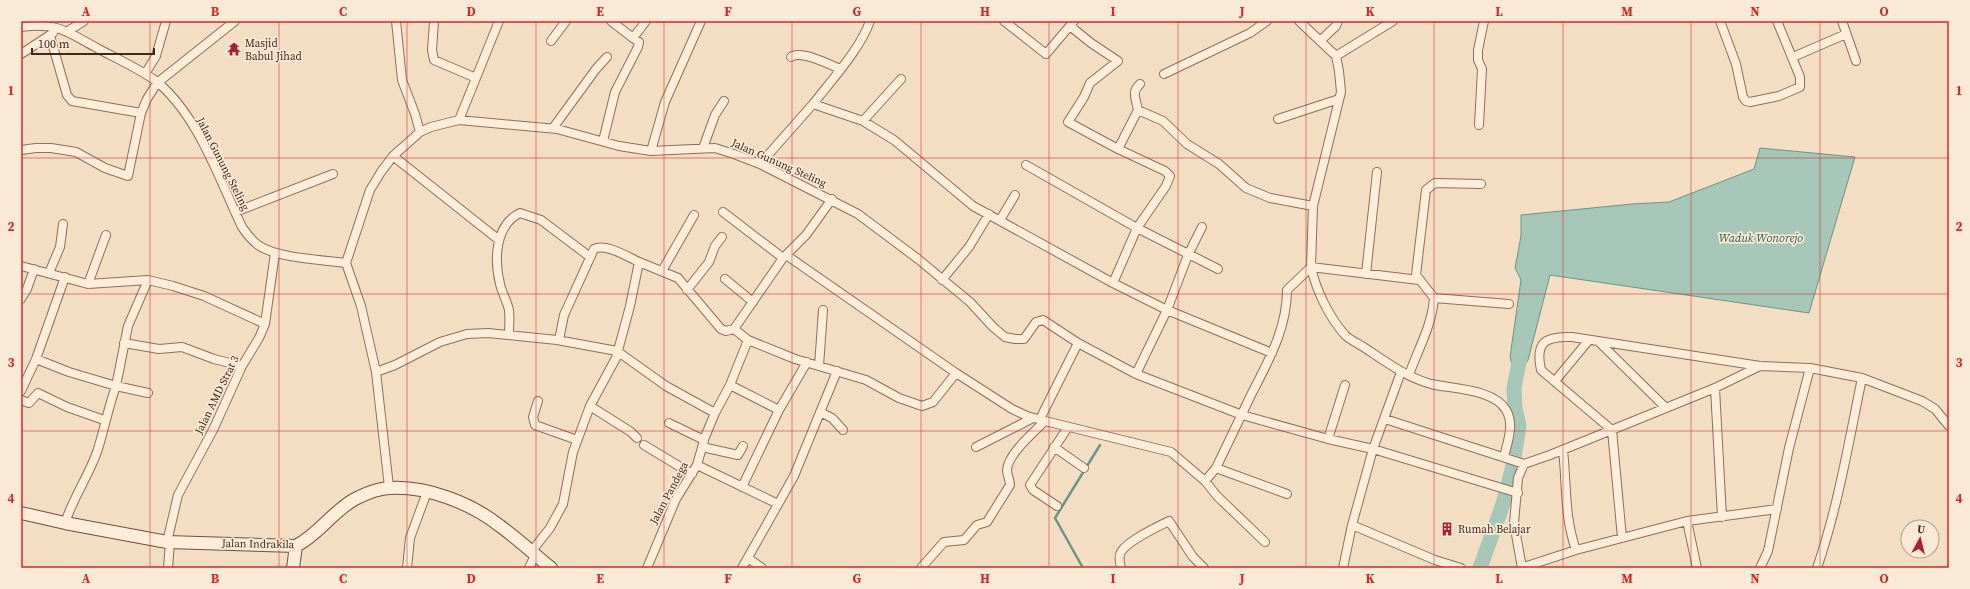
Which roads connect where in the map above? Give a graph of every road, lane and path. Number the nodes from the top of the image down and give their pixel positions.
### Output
1 (84, 21) edge
2 (166, 21) edge
3 (235, 21) edge
4 (396, 21) edge
5 (434, 21) edge
6 (499, 21) edge
7 (566, 21) edge
8 (611, 21) edge
9 (646, 21) edge
10 (701, 21) edge
11 (870, 21) edge
12 (1004, 21) edge
13 (1267, 21) edge
14 (1299, 21) edge
15 (1338, 21) edge
16 (1392, 21) edge
17 (1484, 21) edge
18 (1720, 21) edge
19 (1777, 21) edge
20 (1842, 21) edge
21 (1072, 23) edge
22 (21, 27) edge
23 (62, 27) edge
24 (1846, 34) junction
25 (50, 36) junction
26 (633, 38) junction
27 (551, 41) dead end
28 (1320, 41) junction
29 (21, 54) edge
30 (1336, 56) junction
31 (607, 57) dead end
32 (792, 57) dead end
33 (1793, 57) junction
34 (1856, 62) dead end
35 (840, 69) junction
36 (145, 74) junction
37 (1164, 74) dead end
38 (476, 78) junction
39 (901, 79) dead end
40 (157, 83) junction
41 (1140, 84) dead end
42 (1339, 99) junction
43 (724, 101) dead end
44 (813, 104) junction
45 (1138, 110) junction
46 (141, 113) junction
47 (1278, 119) dead end
48 (459, 120) junction
49 (863, 121) junction
50 (1479, 125) dead end
51 (553, 128) junction
52 (420, 132) junction
53 (603, 141) junction
54 (703, 148) junction
55 (1118, 149) junction
56 (21, 150) edge
57 (651, 151) junction
58 (394, 156) junction
59 (760, 164) junction
60 (1026, 165) dead end
61 (1377, 172) dead end
62 (333, 174) dead end
63 (1481, 184) dead end
64 (1015, 195) dead end
65 (832, 199) junction
66 (1313, 206) junction
67 (235, 212) junction
68 (723, 212) dead end
69 (989, 214) junction
70 (694, 215) dead end
71 (1000, 220) junction
72 (63, 224) dead end
73 (1202, 227) dead end
74 (1137, 228) junction
75 (106, 235) dead end
76 (722, 236) dead end
77 (499, 240) junction
78 (275, 253) junction
79 (1188, 255) junction
80 (590, 257) junction
81 (784, 257) junction
82 (639, 262) junction
83 (346, 263) junction
84 (21, 266) edge
85 (1311, 267) junction
86 (34, 269) junction
87 (1218, 269) dead end
88 (662, 271) junction
89 (49, 273) junction
90 (1366, 274) junction
91 (65, 277) junction
92 (725, 279) dead end
93 (148, 280) junction
94 (942, 280) junction
95 (1419, 280) junction
96 (1113, 283) junction
97 (88, 284) junction
98 (686, 290) junction
99 (1434, 298) junction
100 (21, 299) edge
101 (753, 302) junction
102 (1509, 304) dead end
103 (823, 310) dead end
104 (1166, 310) junction
105 (265, 324) junction
106 (734, 329) junction
107 (509, 335) junction
108 (559, 340) junction
109 (748, 340) junction
110 (1589, 340) junction
111 (1599, 342) junction
112 (1078, 343) junction
113 (124, 344) junction
114 (617, 351) junction
115 (1272, 353) junction
116 (36, 359) junction
117 (807, 362) junction
118 (242, 366) junction
119 (819, 366) junction
120 (1760, 366) junction
121 (1810, 368) junction
122 (837, 371) junction
123 (376, 372) junction
124 (1401, 372) junction
125 (956, 373) junction
126 (1136, 374) junction
127 (1409, 375) junction
128 (1862, 378) junction
129 (1555, 381) junction
130 (730, 385) junction
131 (1345, 385) dead end
132 (116, 386) junction
133 (1715, 388) junction
134 (21, 392) edge
135 (148, 393) dead end
136 (21, 400) edge
137 (538, 401) dead end
138 (590, 406) junction
139 (1665, 407) junction
140 (779, 410) junction
141 (820, 412) junction
142 (715, 413) junction
143 (1242, 415) junction
144 (1039, 419) junction
145 (1385, 419) junction
146 (104, 420) junction
147 (668, 423) dead end
148 (1949, 426) edge
149 (1068, 427) junction
150 (844, 430) dead end
151 (1612, 430) junction
152 (637, 438) dead end
153 (1328, 439) junction
154 (577, 440) junction
155 (703, 444) junction
156 (644, 445) dead end
157 (743, 446) dead end
158 (976, 447) dead end
159 (1054, 447) junction
160 (1373, 449) junction
161 (1563, 450) junction
162 (1505, 458) junction
163 (1523, 463) junction
164 (697, 465) junction
165 (1084, 468) dead end
166 (1216, 468) junction
167 (692, 474) junction
168 (1205, 481) junction
169 (742, 487) junction
170 (389, 488) junction
171 (427, 492) junction
172 (1517, 493) junction
173 (1287, 494) dead end
174 (778, 504) junction
175 (1057, 506) dead end
176 (1777, 509) junction
177 (21, 513) edge
178 (1722, 517) junction
179 (1687, 521) junction
180 (65, 523) junction
181 (1352, 525) junction
182 (1622, 538) junction
183 (168, 542) junction
184 (1265, 542) dead end
185 (296, 546) junction
186 (1576, 550) junction
187 (533, 554) junction
188 (748, 558) junction
189 (1434, 564) edge
190 (168, 568) edge
191 (293, 568) edge
192 (407, 568) edge
193 (528, 568) edge
194 (552, 568) edge
195 (647, 568) edge
196 (742, 568) edge
197 (762, 568) edge
198 (921, 568) edge
199 (1121, 568) edge
200 (1204, 568) edge
201 (1343, 568) edge
202 (1461, 568) edge
203 (1521, 568) edge
204 (1697, 568) edge
205 (1760, 568) edge
206 (1817, 568) edge

1 - 23 street
2 - 36 street
3 - 40 street
4 - 52 street
5 - 38 street
6 - 38 street
7 - 27 street
8 - 26 street
9 - 26 street
10 - 57 street
11 - 35 street
12 - 21 street
13 - 37 street
14 - 28 street
15 - 28 street
16 - 30 street
17 - 50 street
18 - 33 street
19 - 33 street
20 - 24 street
21 - 55 street
22 - 23 street, Jalan Gunung Steling
23 - 25 street
23 - 36 street, Jalan Gunung Steling
24 - 33 street
24 - 34 street
25 - 29 street
25 - 46 street
26 - 53 street
28 - 30 street
30 - 42 street
31 - 51 street
32 - 35 street
35 - 44 street
36 - 40 street, Jalan Gunung Steling
38 - 48 street
39 - 49 street
40 - 46 street
40 - 67 street, Jalan Gunung Steling
41 - 45 street
42 - 47 street
42 - 66 street
43 - 54 street
44 - 49 street
44 - 59 street
45 - 55 street
45 - 66 street
46 - 56 street
48 - 51 street, Jalan Gunung Steling
48 - 52 street, Jalan Gunung Steling
49 - 69 street
51 - 53 street, Jalan Gunung Steling
52 - 58 street, Jalan Gunung Steling
53 - 57 street, Jalan Gunung Steling
54 - 57 street, Jalan Gunung Steling
54 - 59 street, Jalan Gunung Steling
55 - 74 street
58 - 77 street
58 - 83 street, Jalan Gunung Steling
59 - 65 street, Jalan Gunung Steling
60 - 74 street
61 - 90 street
62 - 67 street
63 - 95 street
64 - 71 street
65 - 81 street
65 - 94 street, Jalan Gunung Steling
66 - 85 street
67 - 78 street, Jalan Gunung Steling
68 - 81 street
69 - 71 street
69 - 94 street
70 - 88 street
71 - 96 street
72 - 89 street
73 - 79 street
74 - 79 street
74 - 96 street
75 - 97 street
76 - 98 street
77 - 80 street
77 - 107 street
78 - 83 street, Jalan Gunung Steling
78 - 105 street, Jalan AMD Strat 3
79 - 87 street
79 - 104 street
80 - 82 street
80 - 108 street
81 - 101 street
81 - 125 street
82 - 88 street
82 - 114 street
83 - 123 street
84 - 86 street
85 - 90 street
85 - 115 street
85 - 124 street
86 - 89 street
86 - 100 street
88 - 98 street
89 - 91 street
90 - 95 street
91 - 97 street
91 - 116 street
92 - 101 street
93 - 97 street
93 - 105 street
93 - 113 street
94 - 112 street, Jalan Gunung Steling
95 - 99 street
96 - 104 street
98 - 106 street
99 - 102 street
99 - 127 street
101 - 106 street
103 - 119 street
104 - 115 street
104 - 126 street
105 - 118 street, Jalan AMD Strat 3
106 - 109 street
107 - 108 street
107 - 123 street
108 - 114 street
109 - 117 street
109 - 130 street, Jalan Pandega
110 - 111 street
110 - 129 street
110 - 129 street
111 - 120 street
111 - 139 street
112 - 126 street
112 - 144 street
113 - 118 street
113 - 132 street
114 - 138 street
114 - 142 street
115 - 143 street
116 - 132 street
116 - 134 street
117 - 119 street
117 - 140 street
118 - 183 street, Jalan AMD Strat 3
119 - 122 street
120 - 121 street
120 - 133 street
121 - 128 street
121 - 176 street
122 - 125 street
122 - 141 street
123 - 170 street
124 - 127 street
124 - 145 street
125 - 144 street
126 - 143 street
127 - 162 street
128 - 148 street
128 - 206 street
129 - 151 street
130 - 140 street
130 - 142 street, Jalan Pandega
131 - 153 street
132 - 135 street
132 - 146 street
133 - 139 street
133 - 178 street
136 - 146 street
137 - 154 street
138 - 152 street
138 - 154 street
139 - 151 street
140 - 169 street
141 - 150 street
141 - 174 street
142 - 155 street, Jalan Pandega
143 - 153 street
143 - 166 street
144 - 149 street
144 - 158 street
144 - 198 street
145 - 160 street
145 - 162 street
146 - 180 street
147 - 155 street
149 - 159 street
149 - 168 street
151 - 161 street
151 - 182 street
153 - 160 street
154 - 187 street
155 - 157 street
155 - 164 street, Jalan Pandega
156 - 167 street
159 - 165 street
159 - 175 street
160 - 172 street
160 - 181 street
161 - 163 street
161 - 186 street
162 - 163 street
163 - 172 street
164 - 167 street, Jalan Pandega
164 - 169 street
166 - 168 street
166 - 173 street
167 - 195 street, Jalan Pandega
168 - 184 street
169 - 174 street
170 - 171 street, Jalan Indrakila
170 - 185 street, Jalan Indrakila
171 - 187 street, Jalan Indrakila
171 - 192 street
172 - 203 street
174 - 188 street
176 - 178 street
176 - 205 street
177 - 180 street, Jalan Indrakila
178 - 179 street
179 - 182 street
179 - 204 street
180 - 183 street, Jalan Indrakila
181 - 189 street
181 - 201 street
182 - 186 street
183 - 185 street, Jalan Indrakila
183 - 190 street, Jalan AMD Strat 3
185 - 191 street
186 - 203 street
187 - 193 street
187 - 194 street, Jalan Indrakila
188 - 196 street
188 - 197 street
189 - 202 street
199 - 200 street

